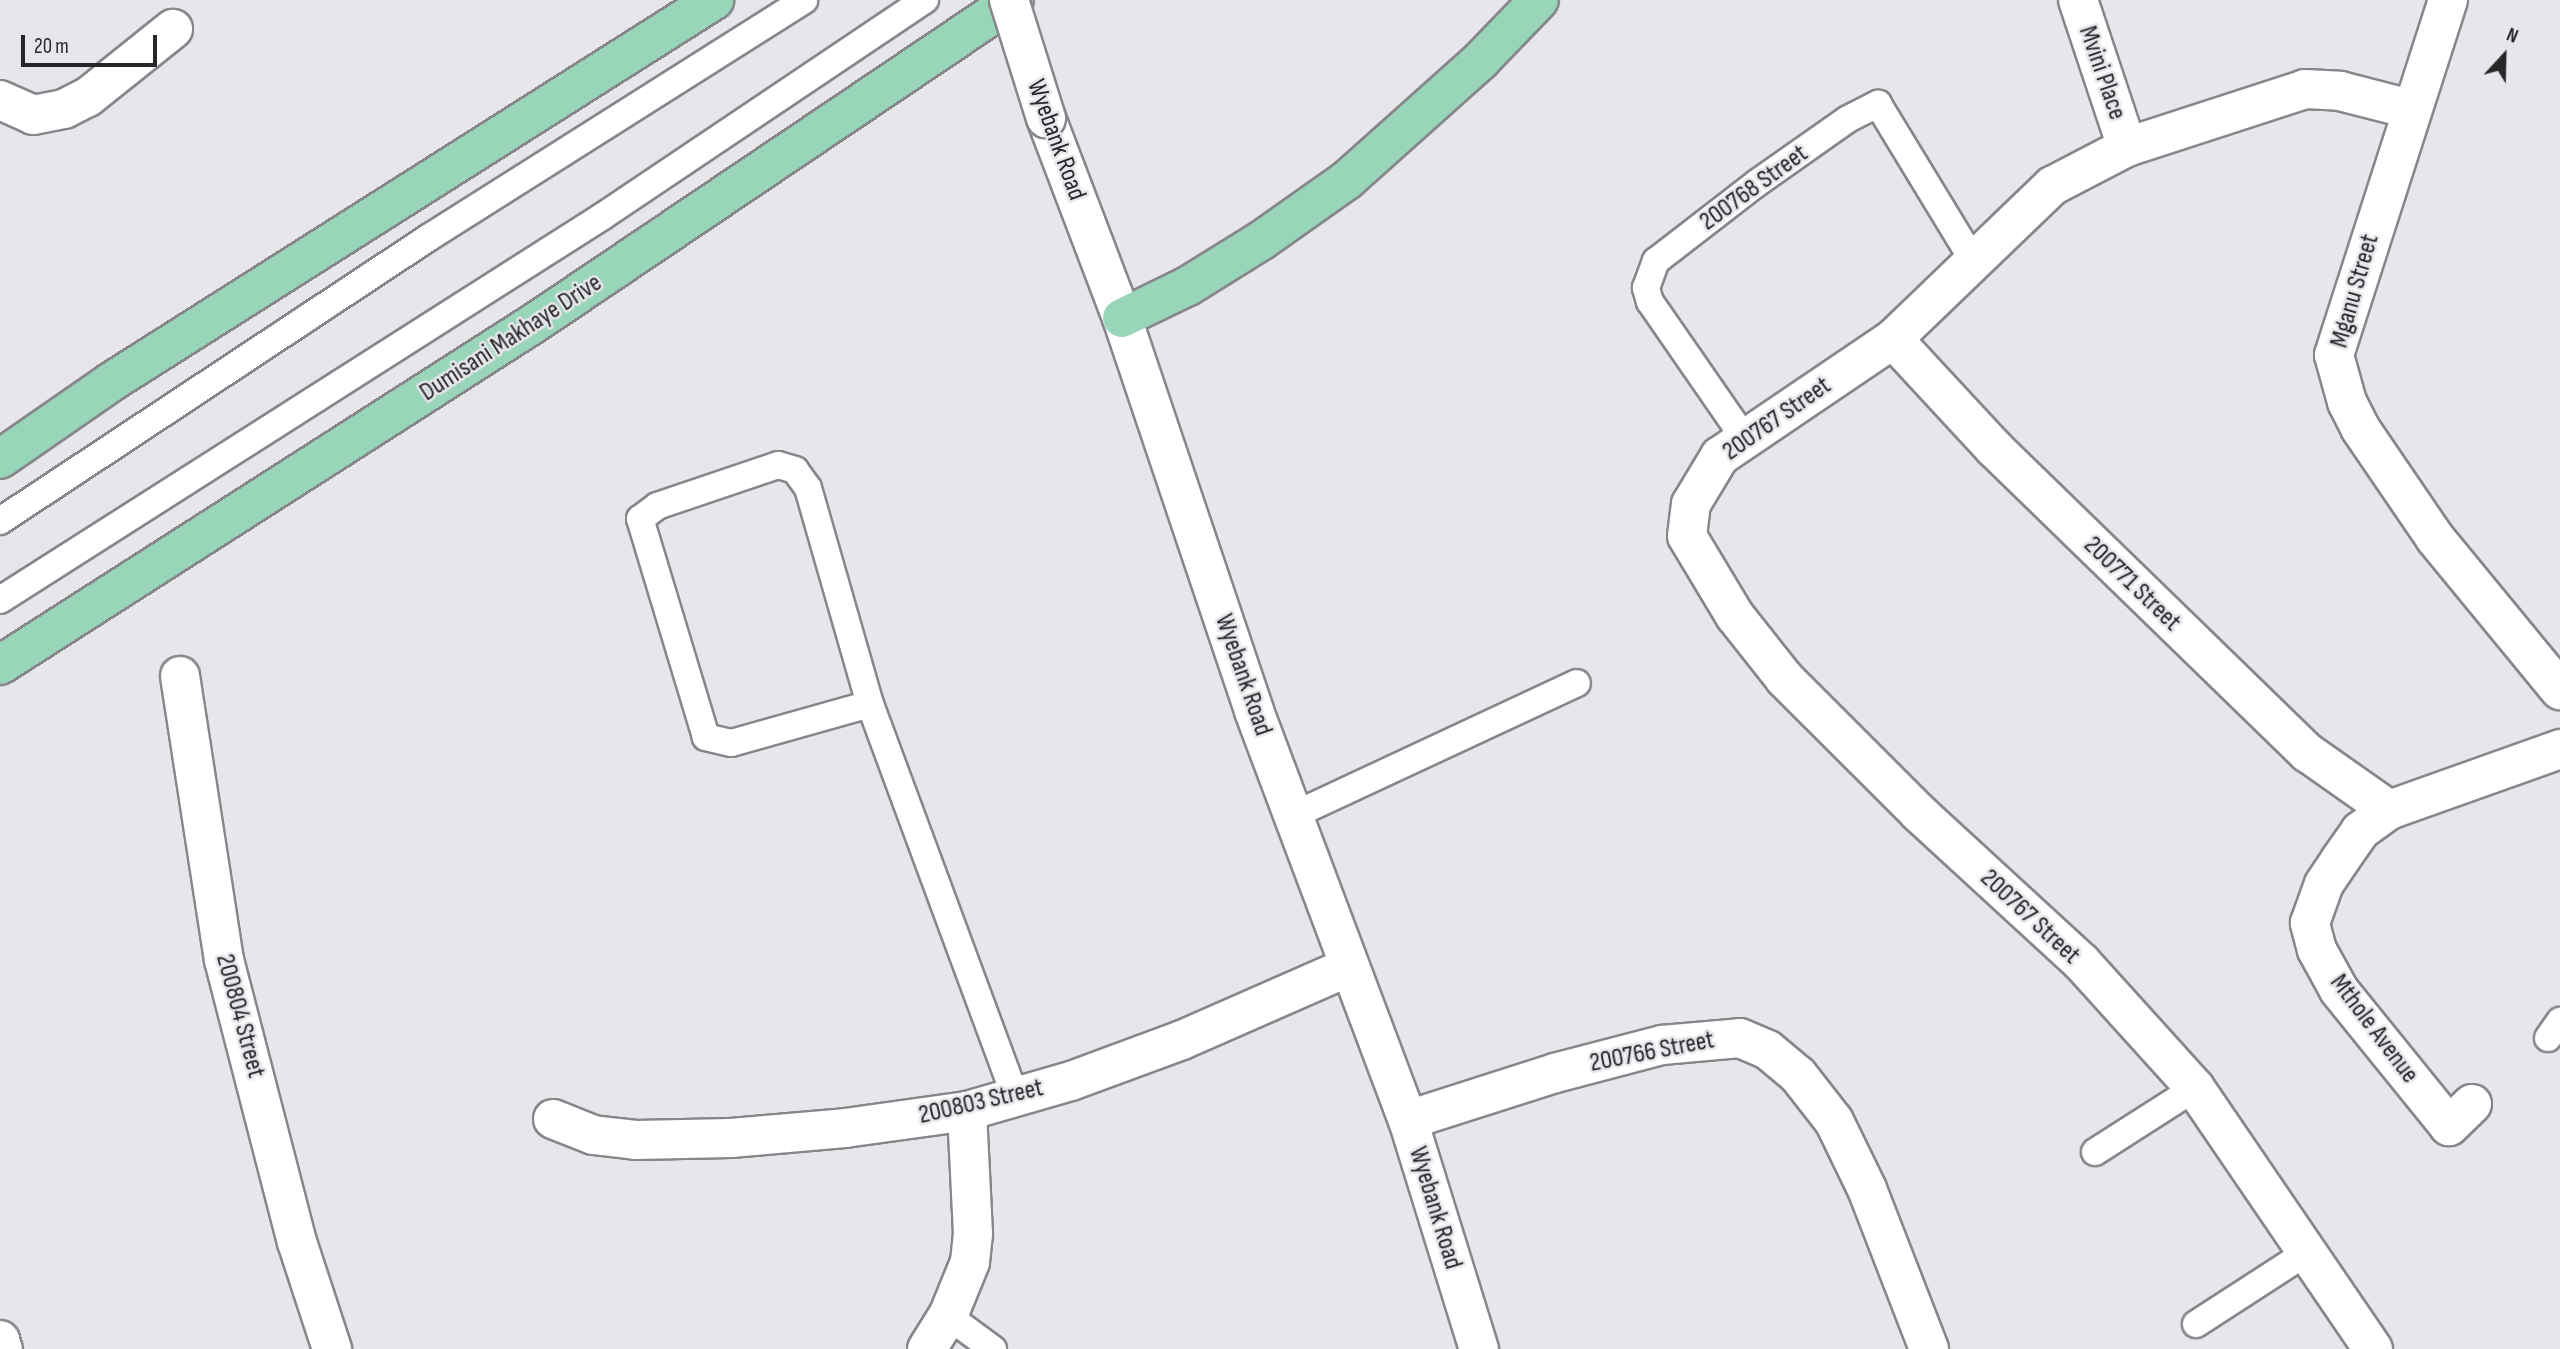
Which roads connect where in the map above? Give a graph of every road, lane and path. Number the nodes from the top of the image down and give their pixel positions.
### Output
1 (714, 0) edge
2 (804, 0) edge
3 (925, 0) edge
4 (1012, 0) edge
5 (1539, 0) edge
6 (2078, 0) edge
7 (2448, 0) edge
8 (173, 29) dead end
9 (0, 100) edge
10 (2410, 109) junction
11 (2127, 147) junction
12 (1973, 260) junction
13 (1122, 318) junction
14 (1893, 339) junction
15 (1745, 439) junction
16 (0, 459) edge
17 (0, 521) edge
18 (0, 600) edge
19 (0, 665) edge
20 (180, 676) dead end
21 (1577, 683) dead end
22 (2560, 690) edge
23 (870, 704) junction
24 (2560, 749) edge
25 (2389, 810) junction
26 (1294, 815) junction
27 (1348, 967) junction
28 (2195, 1088) junction
29 (1014, 1094) junction
30 (2472, 1104) dead end
31 (967, 1111) junction
32 (553, 1119) dead end
33 (1408, 1121) junction
34 (2095, 1152) dead end
35 (2309, 1251) junction
36 (948, 1315) junction
37 (2196, 1324) dead end
38 (0, 1340) edge
39 (3, 1349) edge
40 (332, 1349) edge
41 (927, 1349) edge
42 (993, 1349) edge
43 (1479, 1349) edge
44 (1929, 1349) edge
45 (2373, 1349) edge

1 - 16 main road
2 - 17 lane
3 - 18 lane
4 - 13 street, Wyebank Road, bridge
4 - 19 main road, Dumisani Makhaye Drive
5 - 13 main road
6 - 11 street, Mvini Place
7 - 10 street, Mganu Street
8 - 9 street
10 - 11 street, 200767 Street
10 - 22 street, Mganu Street
11 - 12 street, 200767 Street
12 - 14 street, 200767 Street
12 - 15 lane, 200768 Street
13 - 26 street, Wyebank Road
14 - 15 street, 200767 Street
14 - 25 street, 200771 Street
15 - 28 street, 200767 Street
20 - 40 street, 200804 Street
21 - 26 lane
23 - 23 lane
23 - 29 lane
24 - 25 street, Mthole Avenue
25 - 30 street, Mthole Avenue
26 - 27 street, Wyebank Road
27 - 29 street, 200803 Street
27 - 33 street, Wyebank Road
28 - 34 lane
28 - 35 street, 200767 Street
29 - 31 street, 200803 Street
31 - 32 street, 200803 Street
31 - 36 street
33 - 43 street, Wyebank Road
33 - 44 street, 200766 Street
35 - 37 lane
35 - 45 street, 200767 Street
36 - 41 street
36 - 42 lane
38 - 39 street

